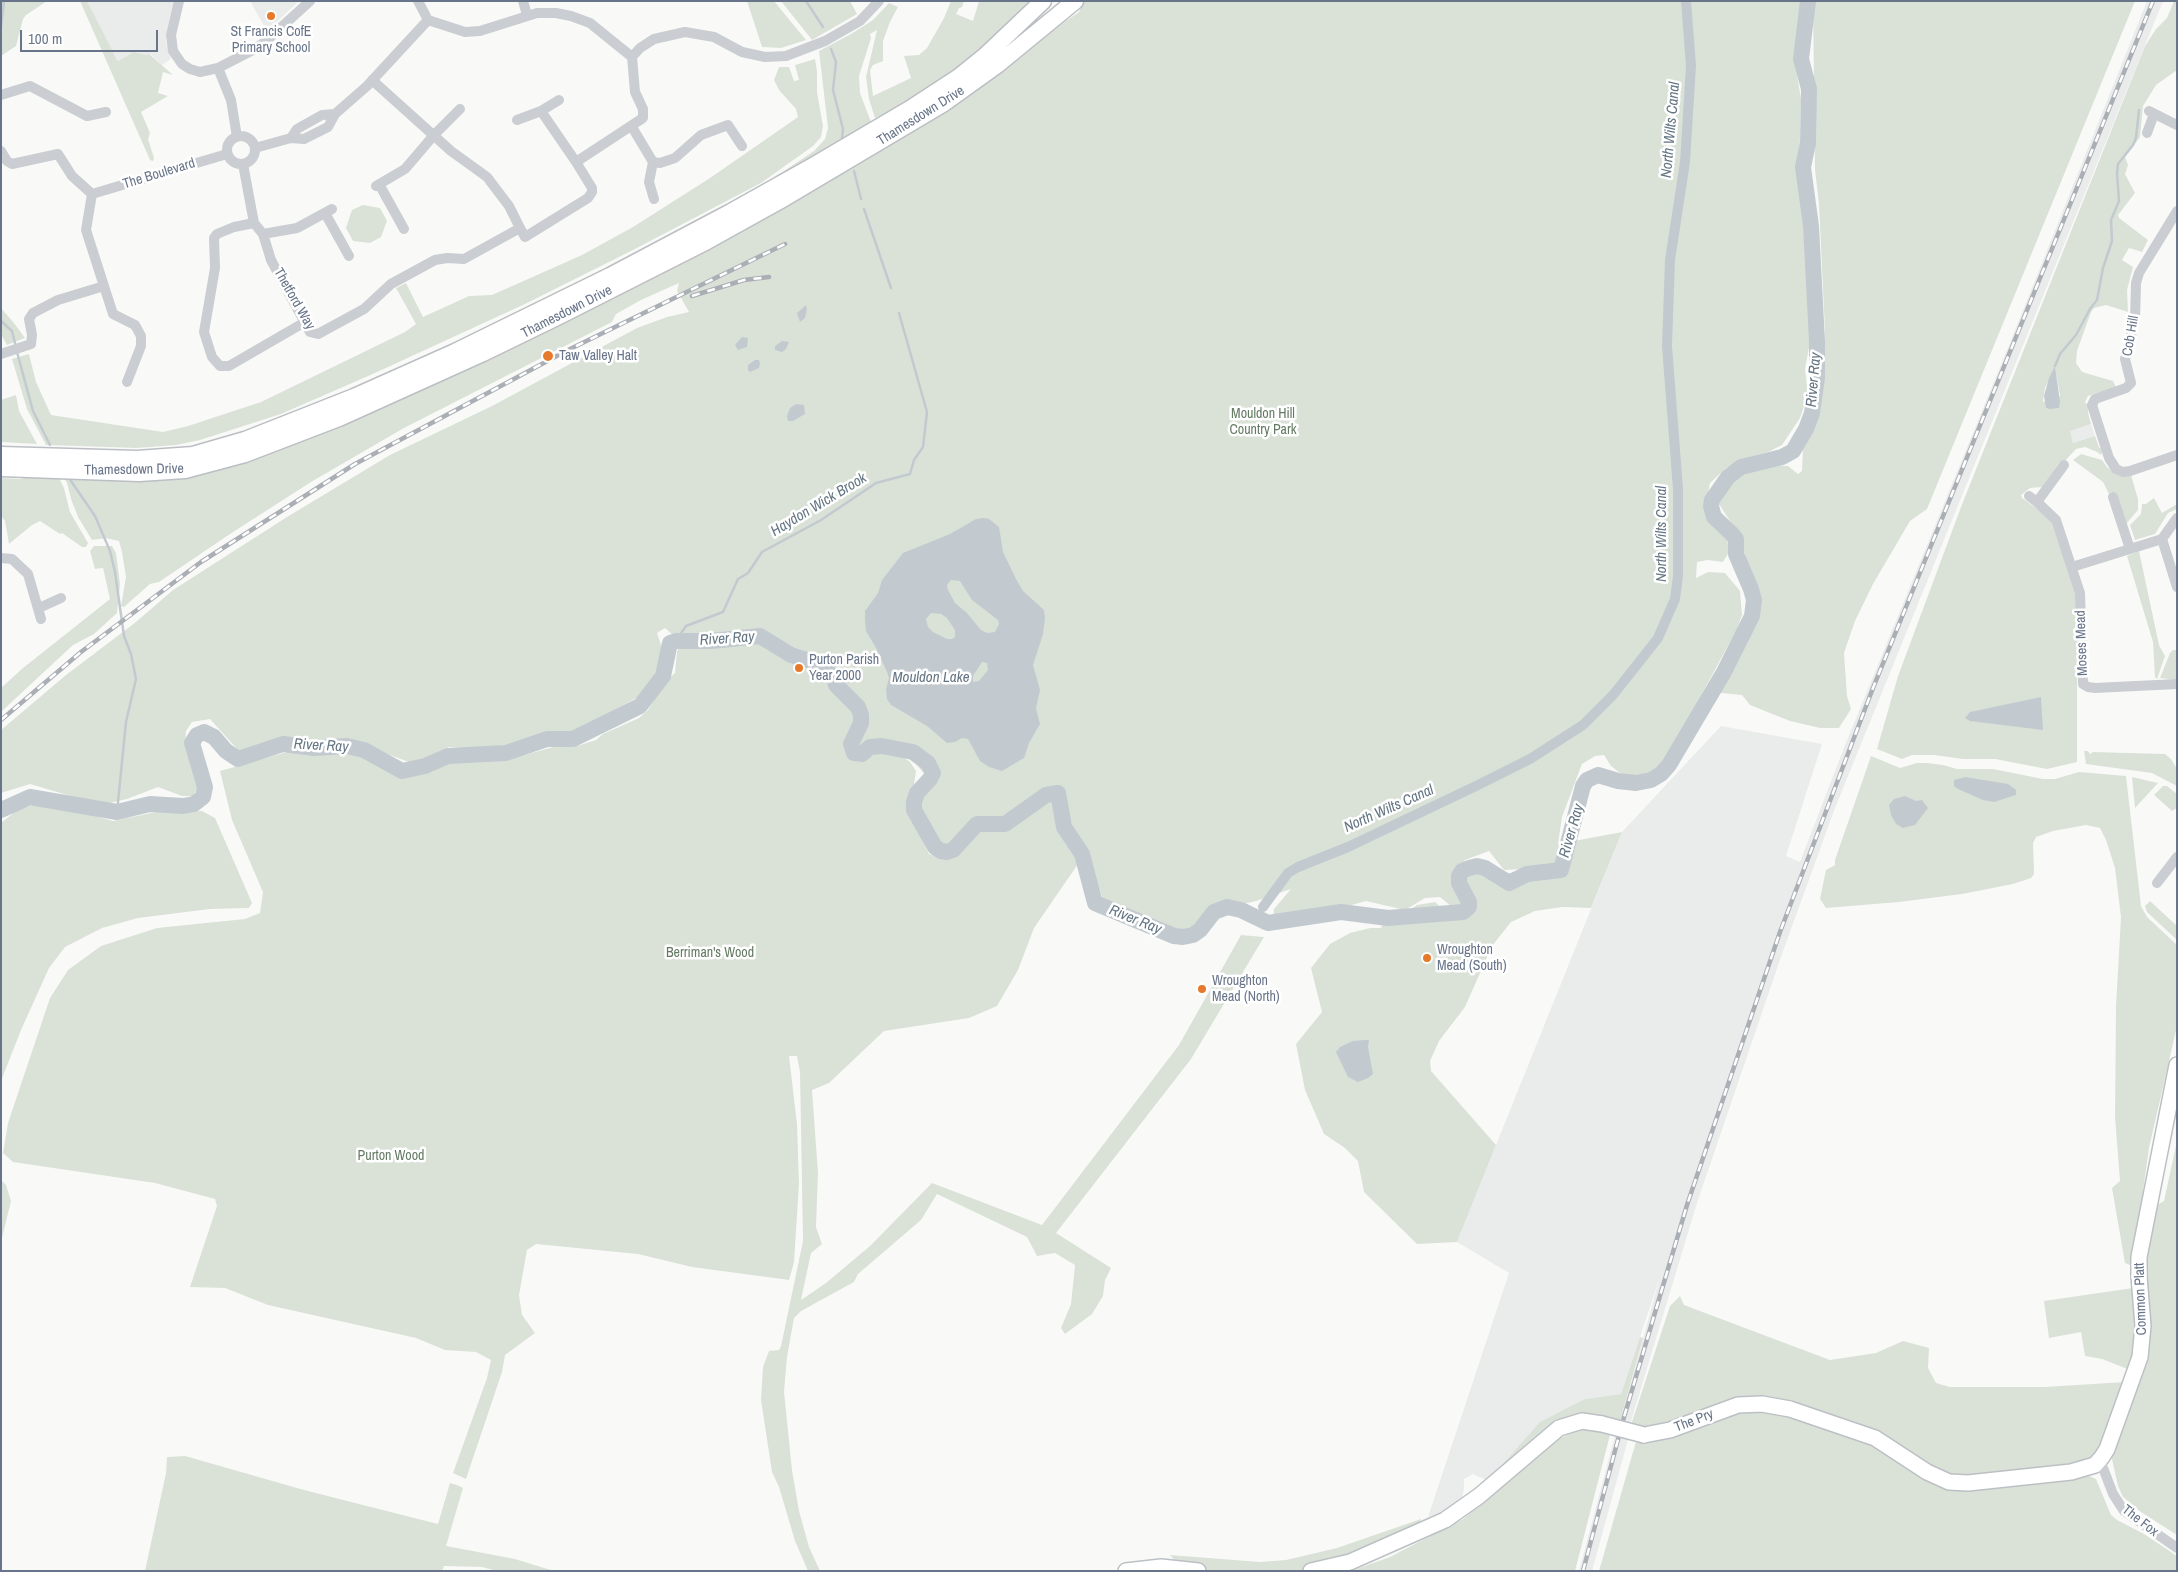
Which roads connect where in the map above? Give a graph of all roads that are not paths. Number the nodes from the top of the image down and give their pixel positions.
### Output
1 (179, 1) edge
2 (310, 1) edge
3 (418, 1) edge
4 (523, 1) edge
5 (879, 1) edge
6 (1057, 5) edge
7 (527, 15) junction
8 (428, 20) junction
9 (632, 56) junction
10 (218, 68) junction
11 (372, 80) junction
12 (1, 95) edge
13 (559, 100) dead end
14 (460, 109) dead end
15 (541, 111) junction
16 (106, 112) dead end
17 (517, 120) dead end
18 (2177, 125) edge
19 (632, 127) junction
20 (892, 128) junction
21 (2147, 133) dead end
22 (434, 135) junction
23 (238, 137) junction
24 (742, 146) dead end
25 (255, 148) junction
26 (1, 151) edge
27 (227, 154) junction
28 (835, 161) junction
29 (576, 162) junction
30 (653, 162) junction
31 (243, 164) junction
32 (92, 194) junction
33 (654, 199) dead end
34 (2177, 211) edge
35 (254, 223) junction
36 (520, 228) junction
37 (404, 229) dead end
38 (263, 234) junction
39 (349, 256) dead end
40 (104, 286) junction
41 (305, 322) junction
42 (10, 351) edge
43 (127, 382) dead end
44 (1, 455) edge
45 (2177, 456) edge
46 (2064, 465) dead end
47 (1, 468) edge
48 (2112, 497) dead end
49 (2177, 518) edge
50 (2162, 539) junction
51 (2130, 549) junction
52 (1, 558) edge
53 (2072, 568) junction
54 (2177, 586) edge
55 (61, 598) dead end
56 (39, 608) junction
57 (41, 619) dead end
58 (2177, 684) edge
59 (2177, 857) edge
60 (2157, 883) dead end
61 (2177, 1065) edge
62 (2172, 1114) edge
63 (2100, 1460) junction
64 (2177, 1548) edge
65 (1126, 1571) edge
66 (1198, 1571) edge
67 (1311, 1571) edge

1 - 10 street
2 - 10 street
3 - 8 street
4 - 7 street
5 - 9 street
6 - 20 main road, Thamesdown Drive
6 - 20 main road, Thamesdown Drive
7 - 8 street
7 - 9 street
8 - 11 street
9 - 19 street
10 - 23 street
11 - 22 street
11 - 25 street
12 - 16 street
13 - 15 street
14 - 22 street
15 - 17 street
15 - 29 street, Thetford Way
18 - 21 street
19 - 29 street
19 - 30 street
20 - 28 main road, Thamesdown Drive
22 - 36 street
22 - 37 street
23 - 25 street
23 - 27 street
24 - 30 street
25 - 31 street
26 - 32 street
27 - 31 street
27 - 32 street, The Boulevard
28 - 44 main road, Thamesdown Drive
28 - 47 main road, Thamesdown Drive
29 - 36 street, Thetford Way
30 - 33 street
31 - 35 street, Thetford Way
32 - 40 street
34 - 45 street, Cob Hill
35 - 38 street, Thetford Way
35 - 41 street
36 - 41 street, Thetford Way
38 - 39 street
38 - 41 street, Thetford Way
40 - 42 street
40 - 43 street
46 - 53 street
48 - 51 street
49 - 50 street
50 - 51 street
50 - 54 street
51 - 53 street
52 - 56 street
53 - 58 street, Moses Mead
55 - 56 street
56 - 57 street
59 - 60 street
61 - 62 main road, Common Platt
62 - 63 main road, Common Platt
63 - 64 street, The Fox
63 - 67 main road, The Pry, bridge
65 - 66 main road

